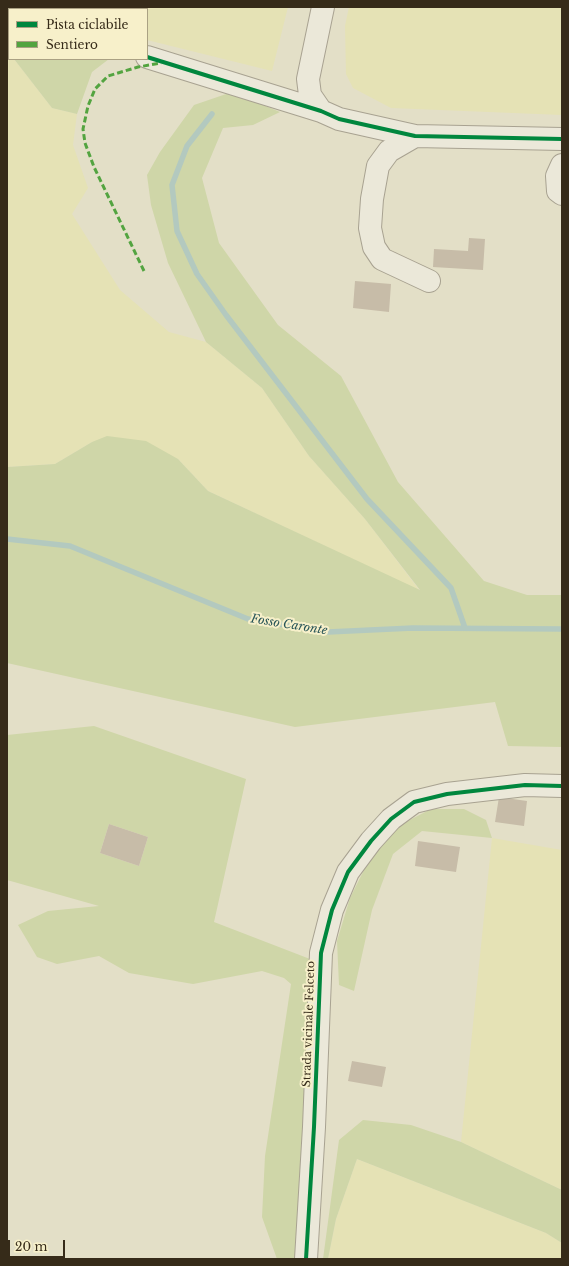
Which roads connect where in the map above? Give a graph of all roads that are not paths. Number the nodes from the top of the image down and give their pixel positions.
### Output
1 (323, 7) edge
2 (148, 57) edge
3 (321, 111) junction
4 (415, 136) junction
5 (562, 139) edge
6 (562, 165) edge
7 (562, 194) edge
8 (429, 281) dead end
9 (562, 786) edge
10 (306, 1259) edge

1 - 3 street
2 - 3 street
3 - 4 street
4 - 5 street
4 - 8 street
6 - 7 street
9 - 10 street, Strada vicinale Felceto

